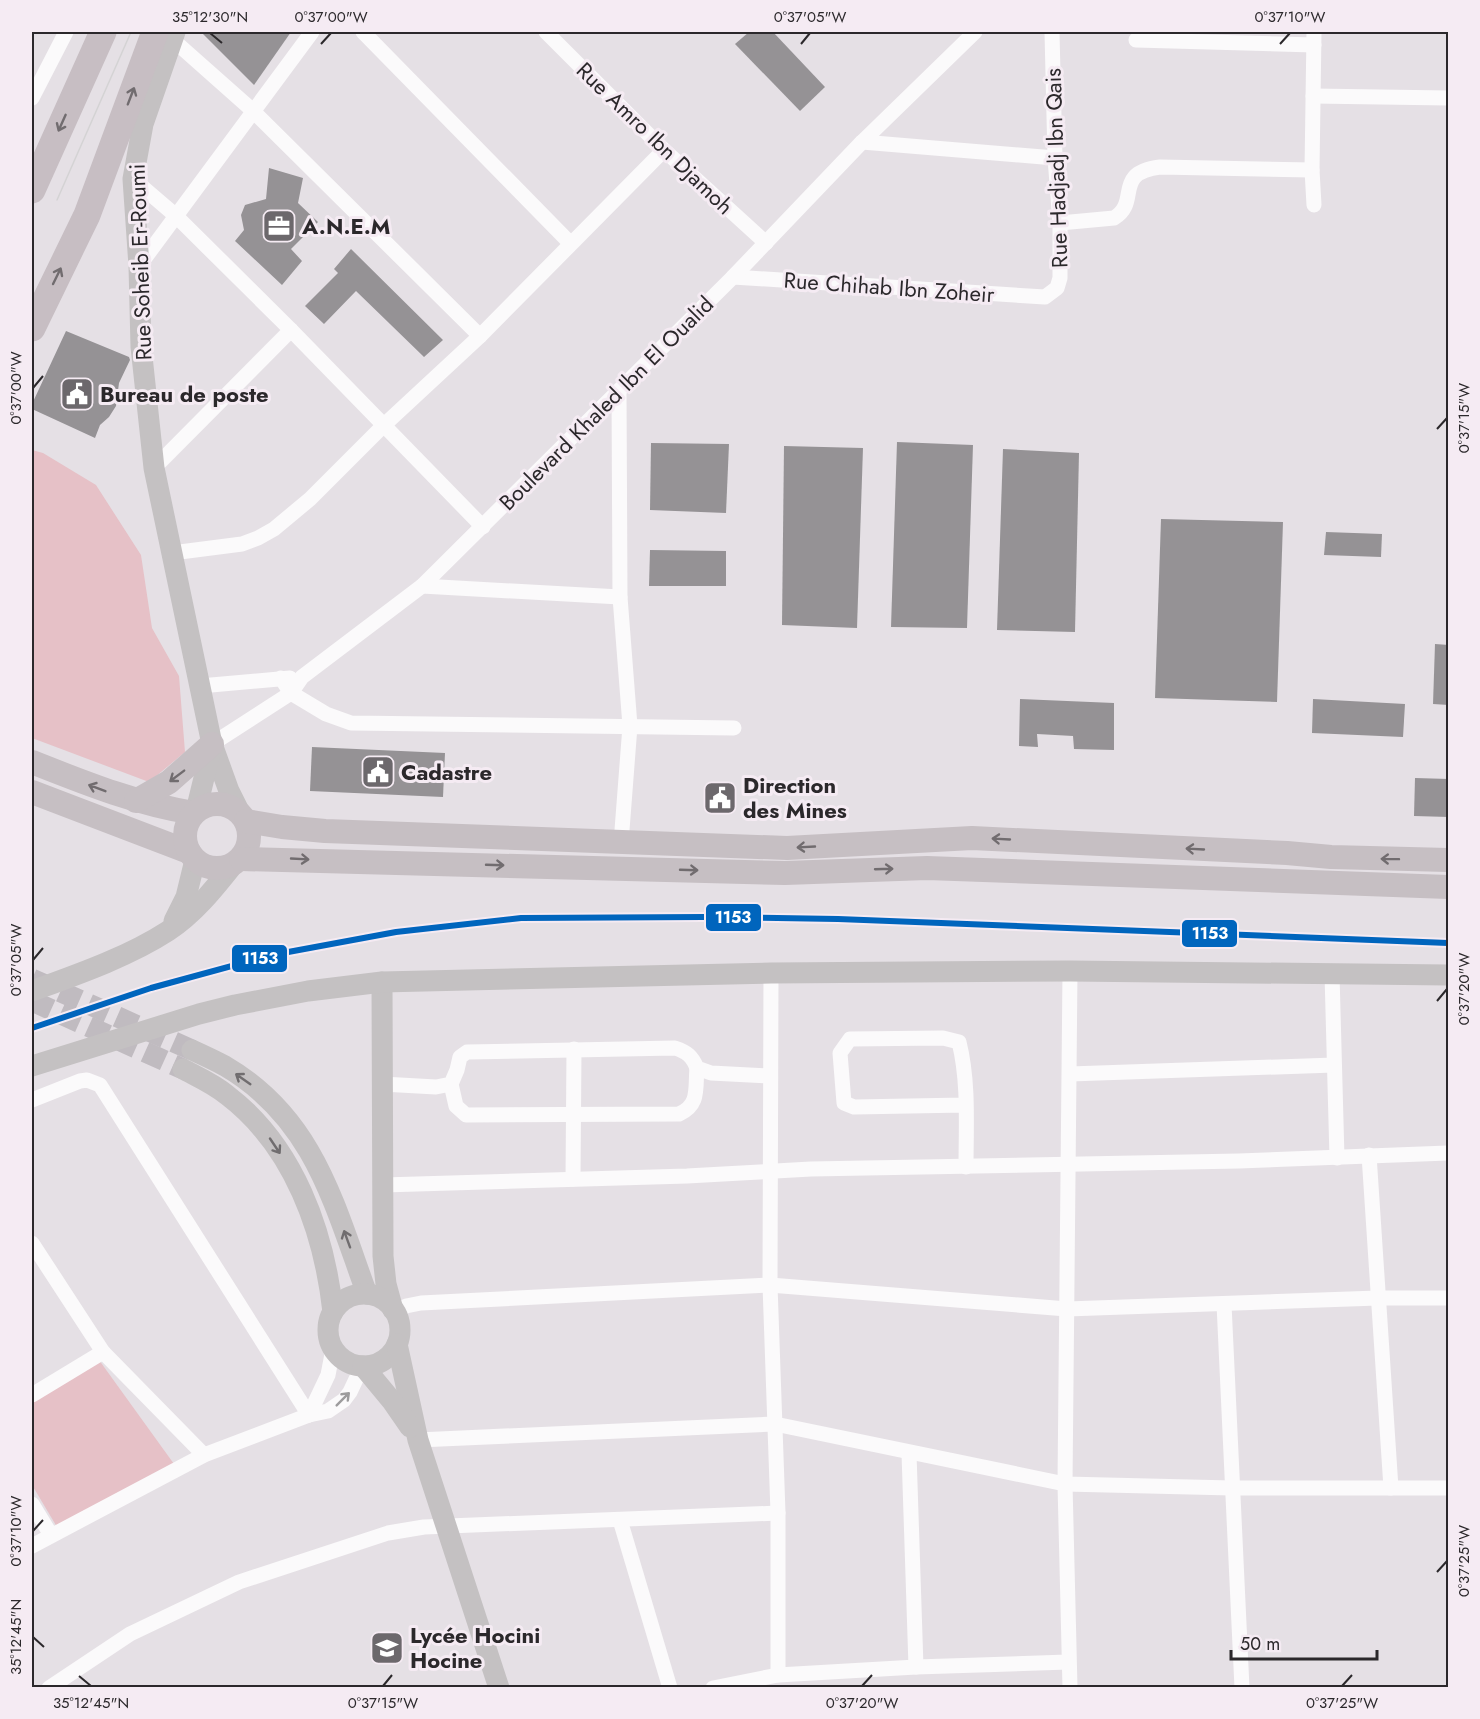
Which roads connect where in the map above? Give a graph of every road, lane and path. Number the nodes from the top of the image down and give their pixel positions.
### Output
1 (66, 32) edge
2 (103, 32) edge
3 (312, 32) edge
4 (363, 32) edge
5 (546, 32) edge
6 (975, 32) edge
7 (1052, 32) edge
8 (168, 34) edge
9 (1314, 38) edge
10 (1136, 40) dead end
11 (1313, 96) junction
12 (32, 98) edge
13 (1449, 98) edge
14 (252, 110) junction
15 (862, 142) junction
16 (664, 150) junction
17 (1055, 158) junction
18 (1312, 170) junction
19 (133, 179) junction
20 (32, 190) edge
21 (1314, 205) dead end
22 (175, 215) junction
23 (1060, 223) junction
24 (570, 243) junction
25 (766, 243) junction
26 (139, 266) junction
27 (733, 277) junction
28 (1045, 297) joint
29 (32, 328) edge
30 (291, 330) junction
31 (480, 336) junction
32 (619, 391) junction
33 (383, 426) junction
34 (154, 468) junction
35 (483, 527) junction
36 (172, 553) junction
37 (422, 586) junction
38 (620, 597) junction
39 (302, 677) junction
40 (280, 678) junction
41 (200, 686) junction
42 (291, 693) junction
43 (630, 726) junction
44 (734, 728) dead end
45 (212, 744) junction
46 (32, 762) edge
47 (32, 792) edge
48 (136, 801) junction
49 (195, 812) junction
50 (243, 817) junction
51 (621, 843) junction
52 (192, 856) junction
53 (1449, 860) edge
54 (237, 862) junction
55 (1449, 887) edge
56 (168, 931) junction
57 (1070, 971) junction
58 (771, 973) junction
59 (1332, 974) junction
60 (1449, 975) edge
61 (382, 982) junction
62 (32, 991) edge
63 (574, 1049) junction
64 (192, 1050) tunnel mouth
65 (1334, 1065) junction
66 (32, 1066) edge
67 (697, 1068) junction
68 (183, 1070) tunnel mouth
69 (1070, 1074) junction
70 (770, 1076) junction
71 (382, 1084) junction
72 (451, 1084) junction
73 (32, 1101) edge
74 (965, 1106) junction
75 (574, 1113) junction
76 (1449, 1153) edge
77 (1369, 1155) junction
78 (1336, 1158) junction
79 (1070, 1164) junction
80 (966, 1167) junction
81 (770, 1170) junction
82 (573, 1179) junction
83 (383, 1185) junction
84 (32, 1244) edge
85 (383, 1256) junction
86 (770, 1285) junction
87 (370, 1295) junction
88 (1378, 1298) junction
89 (1449, 1298) edge
90 (1224, 1304) junction
91 (1067, 1309) junction
92 (394, 1311) junction
93 (333, 1312) junction
94 (397, 1344) junction
95 (333, 1349) junction
96 (103, 1352) junction
97 (361, 1366) junction
98 (32, 1395) edge
99 (309, 1415) junction
100 (775, 1424) junction
101 (418, 1440) junction
102 (909, 1453) junction
103 (204, 1455) junction
104 (1065, 1484) junction
105 (1232, 1488) junction
106 (1391, 1488) junction
107 (1449, 1488) edge
108 (32, 1504) edge
109 (778, 1513) junction
110 (620, 1520) junction
111 (446, 1527) junction
112 (51, 1535) junction
113 (32, 1546) edge
114 (1068, 1662) junction
115 (916, 1667) junction
116 (778, 1676) junction
117 (49, 1688) edge
118 (499, 1688) edge
119 (670, 1688) edge
120 (713, 1688) edge
121 (1070, 1688) edge
122 (1242, 1688) edge

1 - 12 street
2 -> 20 highway
3 - 14 street
4 - 24 street
5 - 16 street, Rue Amro Ibn Djamoh
6 - 15 street, Boulevard Khaled Ibn El Oualid
7 - 17 street, Rue Hadjadj Ibn Qais
8 - 14 street
8 - 19 street, Rue Soheib Er-Roumi
29 -> 8 highway
9 - 10 street
9 - 11 street
11 - 13 street
11 - 18 street
14 - 22 street
14 - 31 street
15 - 17 street
15 - 25 street, Boulevard Khaled Ibn El Oualid
16 - 24 street
16 - 25 street, Rue Amro Ibn Djamoh
17 - 23 street, Rue Hadjadj Ibn Qais
18 - 21 street
18 - 23 street
19 - 22 street
19 - 26 street, Rue Soheib Er-Roumi
22 - 26 street
22 - 30 street
23 - 28 street, Rue Hadjadj Ibn Qais
24 - 31 street
25 - 27 street, Boulevard Khaled Ibn El Oualid
26 - 34 street, Rue Soheib Er-Roumi
27 - 28 street, Rue Chihab Ibn Zoheir
27 - 32 street, Boulevard Khaled Ibn El Oualid
30 - 33 street
30 - 34 street
31 - 33 street
32 - 35 street, Boulevard Khaled Ibn El Oualid
32 - 38 street
33 - 35 street
33 - 36 street
34 - 36 street, Rue Soheib Er-Roumi
35 - 37 street, Boulevard Khaled Ibn El Oualid
36 - 41 street, Rue Soheib Er-Roumi
37 - 38 street
37 - 39 street, Boulevard Khaled Ibn El Oualid
38 - 43 street
39 - 40 street
39 - 42 street, Boulevard Khaled Ibn El Oualid
40 - 41 street
40 - 42 street
41 - 45 street, Rue Soheib Er-Roumi
42 - 43 street
42 - 45 street, Boulevard Khaled Ibn El Oualid
43 - 44 street
43 - 51 street
45 -> 48 main road
45 - 49 street, Rue Soheib Er-Roumi
45 - 50 street, Rue Soheib Er-Roumi
48 -> 46 main road
47 - 52 main road
48 - 49 main road
49 - 50 main road
49 - 52 main road
50 - 51 main road
50 - 54 main road
53 -> 51 main road
52 - 54 main road
52 - 56 street
54 -> 55 main road
54 - 56 street
56 - 62 street
57 - 58 street
57 - 59 street
57 - 69 street
58 - 61 street
58 - 70 street
59 - 60 street
59 - 65 street
61 - 66 street
61 - 71 street
63 - 67 street
63 - 72 street
63 - 75 street
87 -> 64 street
65 - 69 street
65 - 78 street
67 - 70 street
67 - 75 street
68 -> 93 street
69 - 79 street
70 - 81 street
71 - 72 street
71 - 83 street
72 - 75 street
73 - 99 street
74 - 74 street
74 - 80 street
75 - 82 street
76 - 77 street
77 - 78 street
77 - 88 street
78 - 79 street
79 - 80 street
79 - 91 street
80 - 81 street
81 - 82 street
81 - 86 street
82 - 83 street
83 - 85 street
84 - 96 street
85 - 87 street
85 - 92 street
86 - 91 street
86 - 92 street
86 - 100 street
87 - 92 street
87 - 93 street
88 - 89 street
88 - 90 street
88 - 106 street
90 - 91 street
90 - 105 street
91 - 104 street
92 - 94 street
93 - 95 street
94 - 97 street
94 - 101 street
95 - 97 street
95 - 99 street
96 - 98 street
96 - 103 street
99 -> 97 street
97 - 101 street
99 - 103 street
100 - 101 street
100 - 102 street
100 - 109 street
101 - 111 street
102 - 104 street
102 - 115 street
103 - 112 street
104 - 105 street
104 - 114 street
105 - 106 street
105 - 122 street
106 - 107 street
108 - 112 street
109 - 110 street
109 - 116 street
110 - 111 street
110 - 119 street
111 - 117 street
111 - 118 street
112 - 113 street
114 - 115 street
114 - 121 street
115 - 116 street
116 - 120 street

